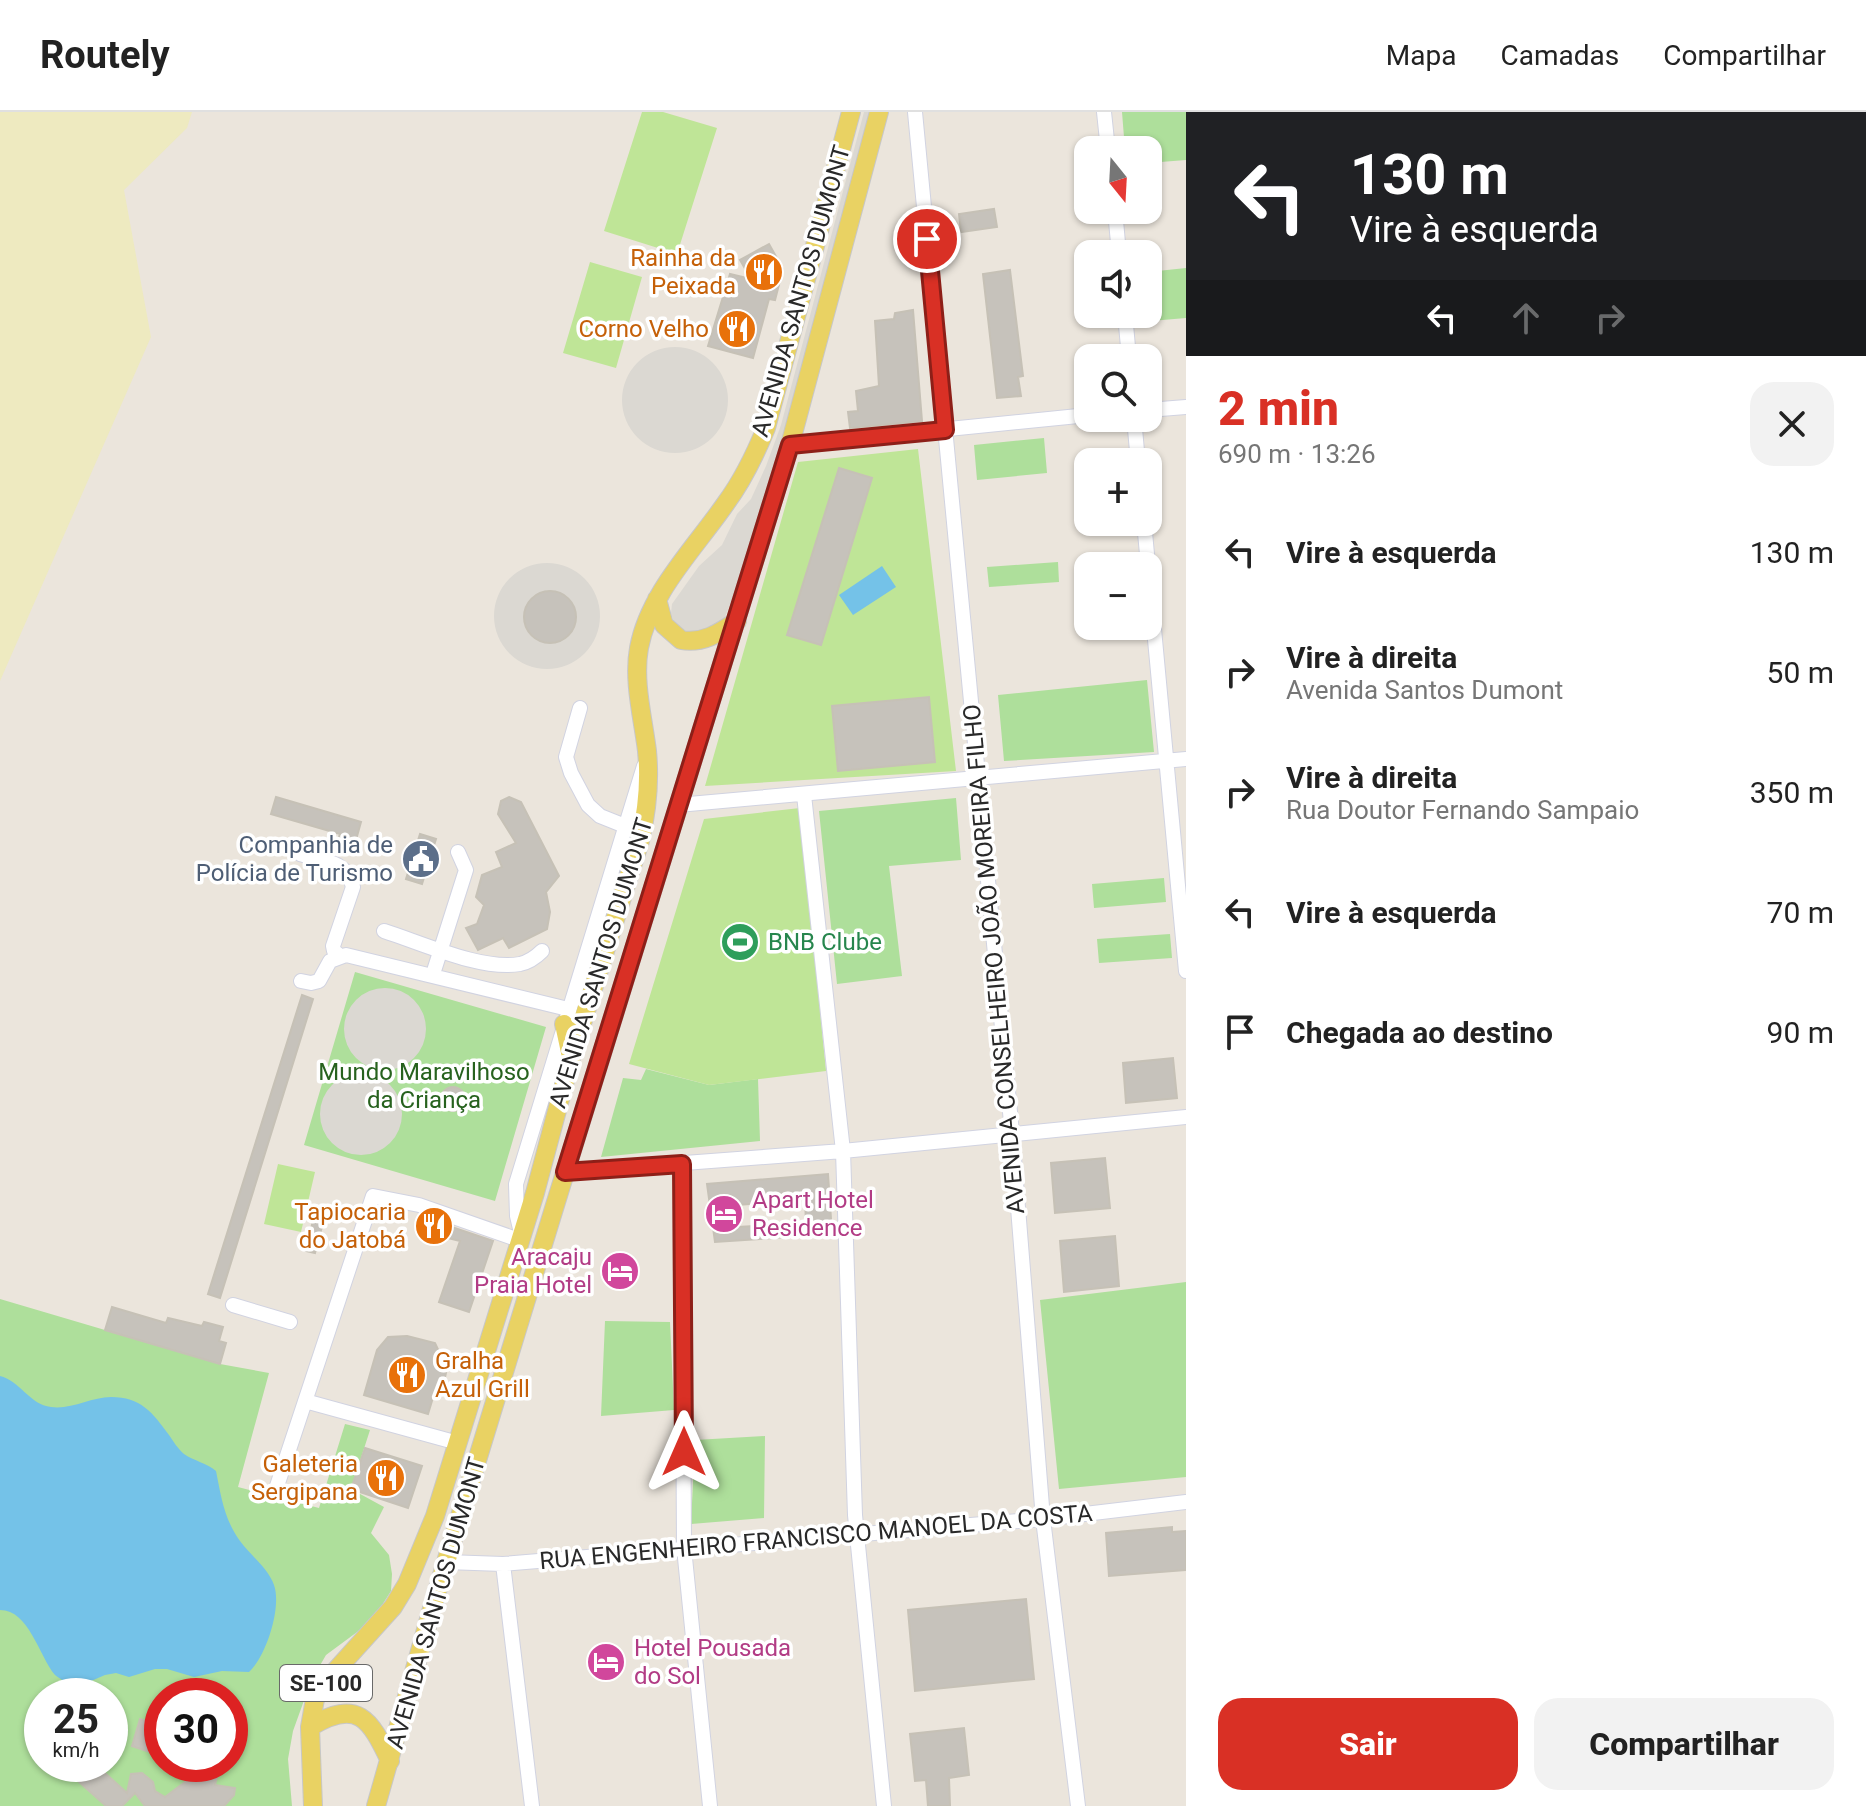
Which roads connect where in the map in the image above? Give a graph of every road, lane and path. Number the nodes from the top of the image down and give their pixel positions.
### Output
1 (851, 112) edge
2 (879, 112) edge
3 (915, 112) edge
4 (1104, 112) edge
5 (1107, 136) edge
6 (1186, 407) edge
7 (1162, 409) edge
8 (1074, 416) edge
9 (945, 430) junction
10 (790, 445) junction
11 (1145, 536) edge
12 (657, 599) junction
13 (737, 621) junction
14 (580, 708) dead end
15 (647, 754) junction
16 (1186, 759) edge
17 (1167, 761) junction
18 (977, 777) junction
19 (804, 795) junction
20 (678, 805) junction
21 (625, 826) junction
22 (458, 852) dead end
23 (300, 854) dead end
24 (384, 931) dead end
25 (442, 950) junction
26 (542, 951) dead end
27 (340, 956) junction
28 (1186, 971) edge
29 (433, 974) junction
30 (301, 981) dead end
31 (566, 1017) junction
32 (571, 1058) junction
33 (1186, 1117) edge
34 (1012, 1133) junction
35 (843, 1151) junction
36 (682, 1164) junction
37 (565, 1172) junction
38 (520, 1237) junction
39 (233, 1305) dead end
40 (290, 1322) dead end
41 (305, 1401) junction
42 (458, 1443) junction
43 (277, 1486) dead end
44 (1186, 1502) edge
45 (1043, 1519) junction
46 (859, 1533) junction
47 (684, 1548) junction
48 (446, 1562) junction
49 (503, 1564) junction
50 (310, 1727) junction
51 (390, 1761) junction
52 (313, 1806) edge
53 (376, 1806) edge
54 (532, 1806) edge
55 (710, 1806) edge
56 (884, 1806) edge
57 (1078, 1806) edge

1 - 12 main road, AVENIDA SANTOS DUMONT / SE-100
2 - 10 main road, AVENIDA SANTOS DUMONT / SE-100
3 - 9 street, AVENIDA CONSELHEIRO JOÃO MOREIRA FILHO
4 - 5 street
6 - 7 street
8 - 9 street
9 - 10 street
9 - 18 street, AVENIDA CONSELHEIRO JOÃO MOREIRA FILHO
10 - 13 main road, AVENIDA SANTOS DUMONT / SE-100
11 - 17 street
12 - 13 main road
12 - 15 main road, AVENIDA SANTOS DUMONT / SE-100
13 - 20 main road, AVENIDA SANTOS DUMONT / SE-100
14 - 21 street
15 - 21 street
15 - 32 main road, AVENIDA SANTOS DUMONT / SE-100
16 - 17 street
17 - 18 street
17 - 28 street
18 - 19 street
18 - 34 street, AVENIDA CONSELHEIRO JOÃO MOREIRA FILHO
19 - 20 street
19 - 35 street
20 - 37 main road, AVENIDA SANTOS DUMONT / SE-100
21 - 31 street
22 - 25 street
23 - 27 street
24 - 25 street
25 - 26 street
25 - 29 street
27 - 29 street
27 - 30 street
29 - 31 street
31 - 32 main road
31 - 38 street
32 - 38 main road, AVENIDA SANTOS DUMONT / SE-100
33 - 34 street
34 - 35 street
34 - 45 street, AVENIDA CONSELHEIRO JOÃO MOREIRA FILHO
35 - 36 street
35 - 46 street
36 - 37 street
36 - 47 street
37 - 48 main road, AVENIDA SANTOS DUMONT / SE-100
38 - 41 street
38 - 42 main road, AVENIDA SANTOS DUMONT / SE-100
39 - 40 street
41 - 42 street
41 - 43 street
42 - 50 main road, AVENIDA SANTOS DUMONT / SE-100
44 - 45 street, RUA ENGENHEIRO FRANCISCO MANOEL DA COSTA
45 - 46 street, RUA ENGENHEIRO FRANCISCO MANOEL DA COSTA
45 - 57 street, AVENIDA CONSELHEIRO JOÃO MOREIRA FILHO
46 - 47 street, RUA ENGENHEIRO FRANCISCO MANOEL DA COSTA
46 - 56 street
47 - 49 street, RUA ENGENHEIRO FRANCISCO MANOEL DA COSTA
47 - 55 street
48 - 49 street, RUA ENGENHEIRO FRANCISCO MANOEL DA COSTA
48 - 51 main road, AVENIDA SANTOS DUMONT / SE-100
49 - 54 street
50 - 51 main road
50 - 52 main road, AVENIDA SANTOS DUMONT / SE-100
51 - 53 main road, AVENIDA SANTOS DUMONT / SE-100

